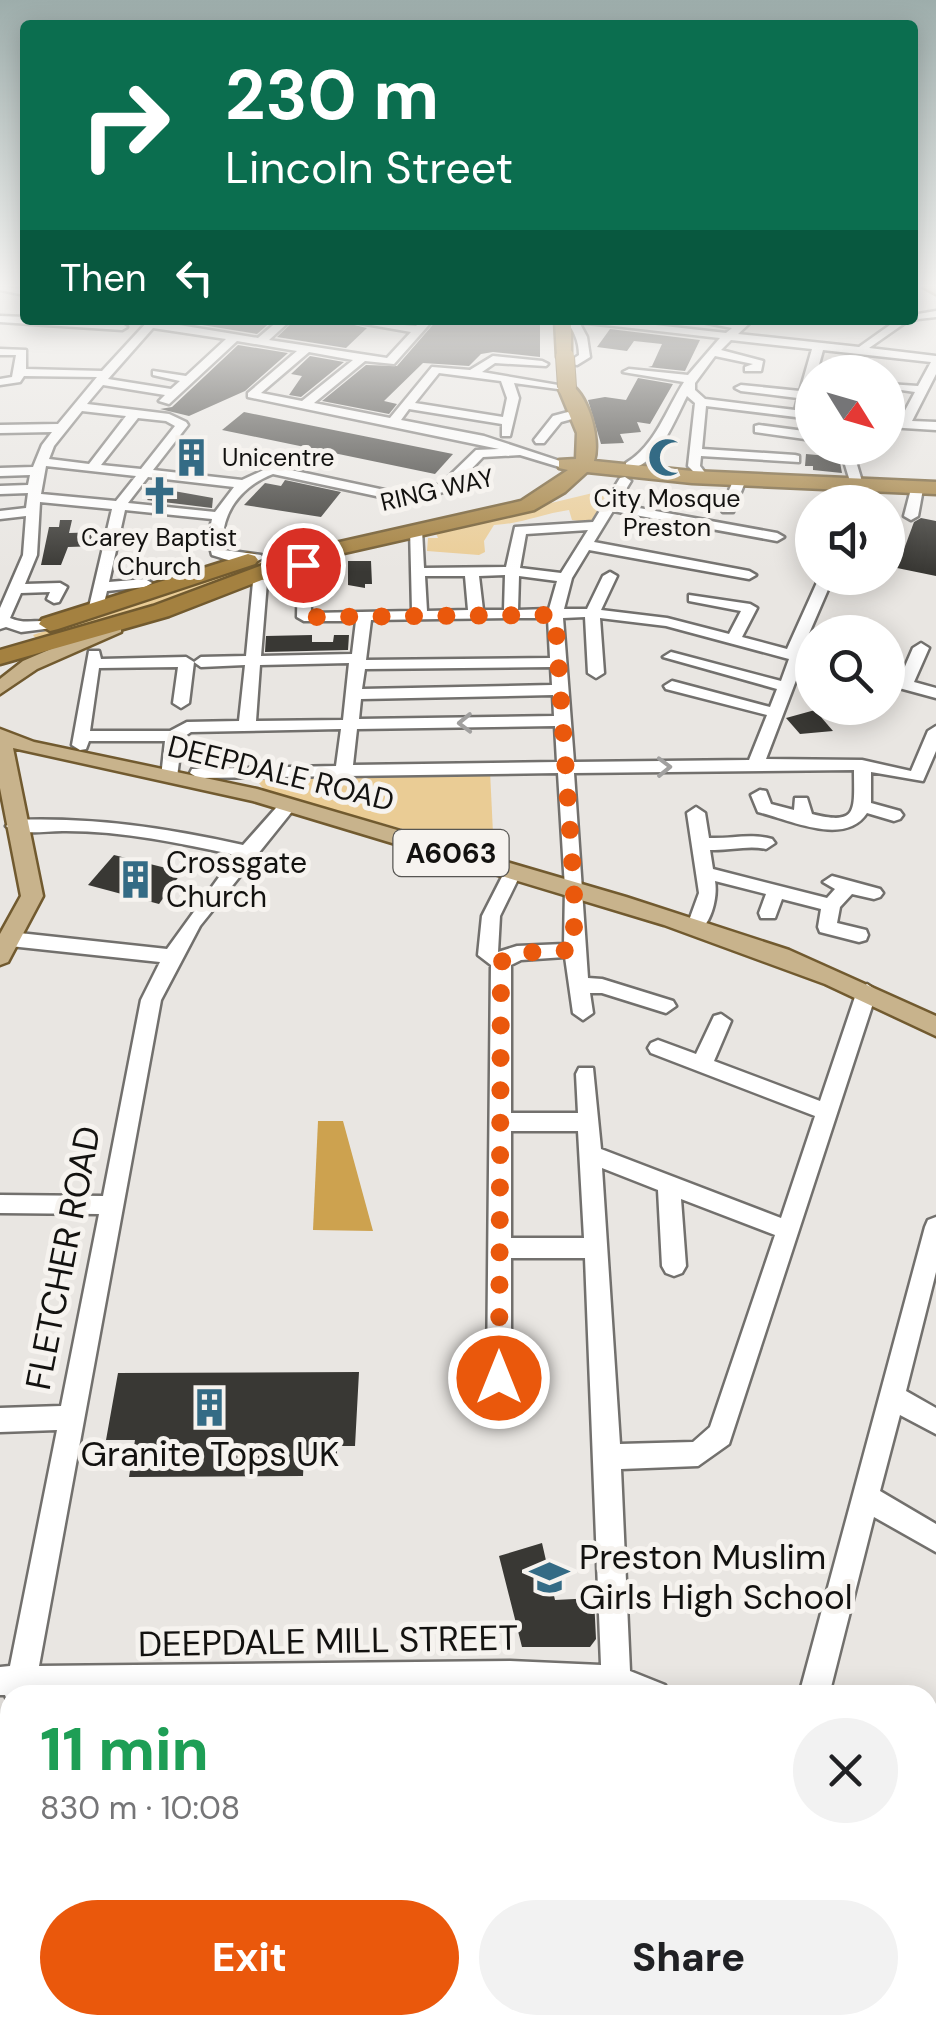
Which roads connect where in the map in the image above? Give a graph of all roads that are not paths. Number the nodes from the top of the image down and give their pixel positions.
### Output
1 (690, 381) edge
2 (101, 382) edge
3 (134, 382) edge
4 (188, 382) edge
5 (268, 382) edge
6 (333, 382) edge
7 (425, 382) edge
8 (507, 382) edge
9 (538, 382) edge
10 (624, 382) edge
11 (689, 382) edge
12 (927, 382) edge
13 (561, 384) junction
14 (622, 386) dead end
15 (741, 388) dead end
16 (905, 388) edge
17 (923, 390) junction
18 (795, 394) edge
19 (680, 399) junction
20 (305, 405) junction
21 (404, 406) junction
22 (79, 407) junction
23 (700, 408) junction
24 (135, 413) junction
25 (795, 414) edge
26 (905, 414) edge
27 (666, 418) junction
28 (508, 420) junction
29 (392, 422) junction
30 (570, 424) junction
31 (905, 426) edge
32 (936, 426) edge
33 (60, 428) junction
34 (0, 429) edge
35 (759, 429) dead end
36 (795, 434) edge
37 (544, 435) dead end
38 (502, 440) junction
39 (518, 452) junction
40 (696, 452) junction
41 (577, 458) junction
42 (795, 459) edge
43 (795, 465) edge
44 (39, 466) junction
45 (94, 466) junction
46 (146, 470) junction
47 (0, 472) edge
48 (664, 475) junction
49 (706, 475) junction
50 (741, 477) junction
51 (618, 478) junction
52 (793, 482) junction
53 (244, 484) junction
54 (807, 485) edge
55 (927, 488) edge
56 (0, 490) edge
57 (33, 499) junction
58 (119, 506) junction
59 (527, 506) junction
60 (608, 506) junction
61 (728, 509) dead end
62 (0, 515) edge
63 (218, 516) junction
64 (911, 516) dead end
65 (596, 526) junction
66 (415, 530) junction
67 (777, 538) dead end
68 (584, 545) junction
69 (646, 555) junction
70 (256, 558) junction
71 (299, 568) dead end
72 (637, 570) dead end
73 (512, 571) junction
74 (416, 572) junction
75 (472, 572) junction
76 (749, 575) dead end
77 (610, 576) dead end
78 (566, 578) junction
79 (260, 582) dead end
80 (145, 584) dead end
81 (14, 589) junction
82 (97, 597) junction
83 (694, 598) dead end
84 (54, 599) dead end
85 (161, 611) junction
86 (592, 614) junction
87 (555, 615) junction
88 (364, 616) junction
89 (420, 616) junction
90 (476, 616) junction
91 (511, 616) junction
92 (0, 621) edge
93 (47, 625) junction
94 (733, 639) junction
95 (0, 643) edge
96 (921, 648) dead end
97 (795, 655) edge
98 (0, 657) edge
99 (671, 657) dead end
100 (252, 660) junction
101 (193, 662) junction
102 (355, 662) junction
103 (558, 662) junction
104 (795, 669) edge
105 (596, 673) dead end
106 (905, 685) joint
107 (672, 686) dead end
108 (786, 687) junction
109 (0, 688) edge
110 (560, 690) junction
111 (352, 694) junction
112 (936, 694) edge
113 (181, 703) dead end
114 (776, 713) junction
115 (562, 722) junction
116 (247, 727) junction
117 (936, 731) edge
118 (348, 735) junction
119 (0, 736) edge
120 (174, 736) junction
121 (80, 746) junction
122 (29, 747) junction
123 (5, 762) junction
124 (756, 764) junction
125 (862, 765) junction
126 (566, 768) junction
127 (344, 771) junction
128 (198, 773) dead end
129 (169, 777) junction
130 (251, 783) junction
131 (760, 795) dead end
132 (289, 804) junction
133 (863, 806) junction
134 (696, 813) dead end
135 (894, 816) dead end
136 (16, 826) junction
137 (766, 843) dead end
138 (702, 847) junction
139 (246, 852) junction
140 (513, 871) junction
141 (708, 873) junction
142 (574, 888) junction
143 (776, 891) junction
144 (874, 894) dead end
145 (830, 905) junction
146 (768, 913) dead end
147 (696, 926) junction
148 (860, 936) dead end
149 (5, 948) edge
150 (574, 950) junction
151 (169, 956) junction
152 (501, 962) junction
153 (580, 986) junction
154 (866, 991) junction
155 (666, 1006) dead end
156 (584, 1013) dead end
157 (721, 1021) dead end
158 (936, 1027) edge
159 (658, 1048) dead end
160 (702, 1064) junction
161 (586, 1074) dead end
162 (827, 1112) junction
163 (501, 1122) junction
164 (588, 1122) junction
165 (590, 1154) junction
166 (669, 1186) junction
167 (0, 1204) edge
168 (111, 1205) junction
169 (788, 1232) junction
170 (935, 1232) edge
171 (500, 1248) junction
172 (595, 1248) junction
173 (674, 1266) dead end
174 (926, 1312) edge
175 (499, 1378) dead end
176 (892, 1397) junction
177 (70, 1418) junction
178 (0, 1420) edge
179 (936, 1422) edge
180 (608, 1457) junction
181 (866, 1497) junction
182 (936, 1540) edge
183 (616, 1680) junction
184 (13, 1685) edge
185 (321, 1685) edge
186 (629, 1685) edge
187 (817, 1685) edge

1 - 23 street
2 - 22 street
3 - 4 street
5 - 20 street
6 - 20 street
7 - 21 street
8 - 28 street
9 - 13 street
10 - 14 street
11 - 19 street
12 - 17 street
13 - 30 highway
13 - 41 highway
15 - 18 street
16 - 17 street
17 - 26 street
19 - 23 street
19 - 27 street
20 - 29 street
21 - 28 street
21 - 29 street
22 - 24 street
22 - 33 street
23 - 25 street
23 - 27 street
23 - 40 street
24 - 45 street
24 - 46 street
27 - 51 street
28 - 38 street
29 - 38 street
30 - 37 street
30 - 41 highway
31 - 32 street
33 - 34 street
33 - 44 street
35 - 36 street
38 - 39 street
38 - 41 street
39 - 41 street
39 - 53 street
40 - 42 street
40 - 49 street
41 - 48 highway
41 - 51 highway
41 - 59 highway, RING WAY
41 - 70 highway, RING WAY
43 - 52 street
44 - 45 street
44 - 47 street
44 - 57 street
45 - 46 street
46 - 53 street
46 - 58 street
48 - 49 highway
48 - 51 highway
49 - 50 highway
49 - 51 highway
50 - 52 highway
50 - 61 street
51 - 59 highway
51 - 60 street
52 - 54 highway
53 - 63 street
55 - 64 street
56 - 57 street
57 - 58 street
57 - 62 street
57 - 81 street
58 - 63 street
58 - 82 street
59 - 66 highway, RING WAY
60 - 65 street
60 - 67 street
63 - 70 street
65 - 68 street
65 - 73 street
66 - 74 street
66 - 85 highway, RING WAY
68 - 69 street
68 - 78 street
69 - 72 street
69 - 76 street
70 - 82 highway, RING WAY
71 - 88 street
73 - 75 street
73 - 78 street
73 - 91 street
74 - 75 street
74 - 89 street
75 - 90 street
77 - 86 street
78 - 87 street
79 - 100 street
80 - 82 street
81 - 84 street
81 - 92 street
82 - 93 highway, RING WAY
83 - 94 street
85 - 98 highway, RING WAY
85 - 109 main road
86 - 87 street
86 - 94 street
86 - 105 street
87 - 91 street
87 - 103 street
88 - 89 street
88 - 102 street
89 - 90 street
90 - 91 street
92 - 93 street
93 - 95 highway, RING WAY
94 - 97 street
96 - 106 street
99 - 108 street
100 - 101 street
100 - 102 street
100 - 116 street
101 - 113 street
101 - 121 street
102 - 103 street
102 - 111 street
103 - 110 street
104 - 108 street
106 - 112 street
107 - 114 street
108 - 114 street
110 - 111 street
110 - 115 street
111 - 118 street
114 - 124 street
115 -> 118 street
115 - 126 street
116 - 118 street
116 - 120 street
117 - 125 street
118 - 127 street
119 - 122 main road, DEEPDALE ROAD / A6063
119 - 123 main road
120 - 121 street
120 - 129 street
121 - 122 main road, DEEPDALE ROAD / A6063
121 - 129 main road, DEEPDALE ROAD / A6063
122 - 123 main road
123 - 136 main road
124 - 125 street
126 -> 124 street
125 - 133 street
126 - 127 street
126 - 142 street
127 - 130 street
128 - 130 street
129 - 130 main road, DEEPDALE ROAD / A6063
130 - 132 main road, DEEPDALE ROAD / A6063
131 - 133 street
132 - 139 street, FLETCHER ROAD
132 - 140 main road, DEEPDALE ROAD / A6063
133 - 135 street
134 - 138 street
136 - 139 street
136 - 149 main road
137 - 138 street
138 - 141 street
139 - 151 street, FLETCHER ROAD
140 - 142 main road, DEEPDALE ROAD / A6063
140 - 152 street
141 - 143 street
141 - 147 street
142 - 147 main road, DEEPDALE ROAD / A6063
142 - 150 street
143 - 145 street
143 - 146 street
144 - 145 street
145 - 148 street
147 - 154 main road, DEEPDALE ROAD / A6063
149 - 151 street
150 - 152 street
150 - 153 street
151 - 168 street, FLETCHER ROAD
152 - 163 street
153 - 155 street
153 - 156 street
154 - 158 main road, DEEPDALE ROAD / A6063
154 - 162 street
157 - 160 street
159 - 160 street
160 - 162 street
161 - 164 street
162 - 169 street
163 - 164 street
163 - 171 street
164 - 165 street
165 - 166 street
165 - 172 street
166 - 169 street
166 - 173 street
167 - 168 street
168 - 177 street, FLETCHER ROAD
169 - 180 street
170 - 174 street
171 - 172 street
171 - 175 street
172 - 180 street
174 - 176 street
176 - 179 street
176 - 181 street
177 - 178 street
177 - 184 street, FLETCHER ROAD
180 - 183 street
181 - 182 street
181 - 187 street
183 - 185 street, DEEPDALE MILL STREET
183 - 186 street, DEEPDALE MILL STREET

